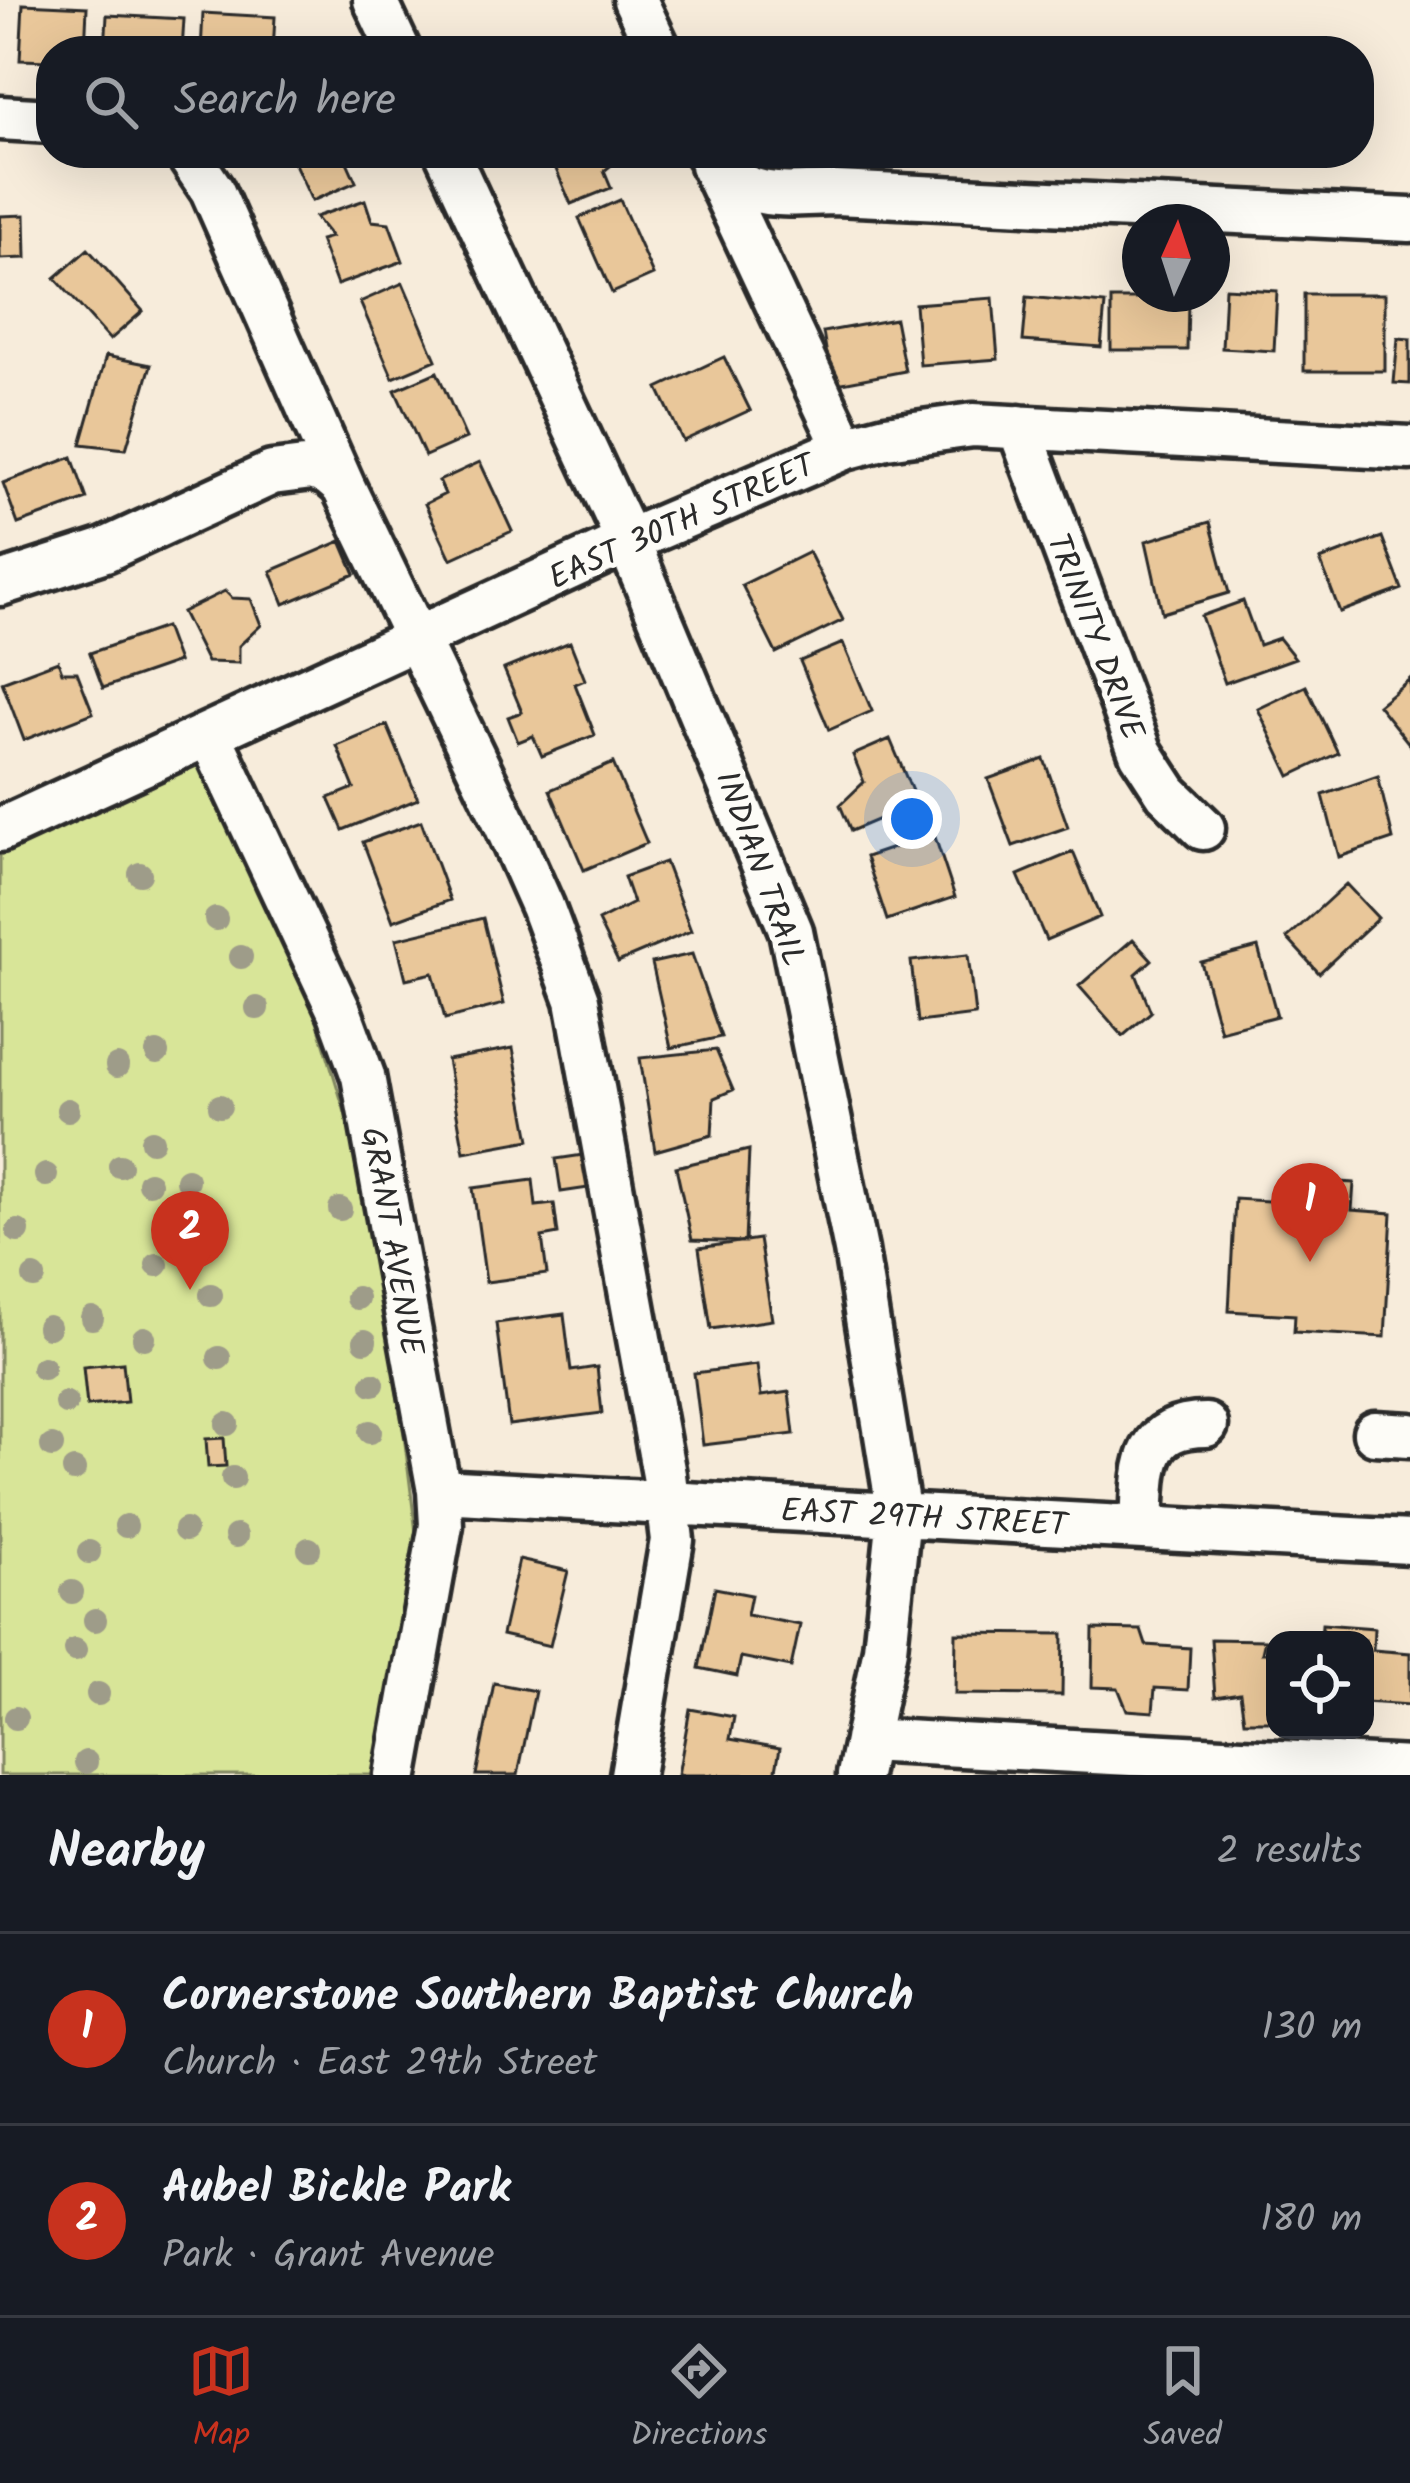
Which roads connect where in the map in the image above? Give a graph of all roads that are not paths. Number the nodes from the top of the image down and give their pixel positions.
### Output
1 (375, 0) edge
2 (635, 0) edge
3 (392, 36) edge
4 (652, 36) edge
5 (0, 118) edge
6 (36, 120) edge
7 (201, 168) edge
8 (454, 168) edge
9 (714, 168) edge
10 (718, 168) edge
11 (836, 193) junction
12 (1410, 220) edge
13 (759, 266) junction
14 (302, 393) junction
15 (1019, 427) junction
16 (845, 448) junction
17 (1410, 448) edge
18 (272, 472) junction
19 (343, 486) junction
20 (628, 542) junction
21 (0, 584) edge
22 (417, 639) junction
23 (209, 734) junction
24 (1203, 828) dead end
25 (0, 830) edge
26 (1206, 1425) dead end
27 (439, 1491) junction
28 (668, 1503) junction
29 (899, 1515) junction
30 (1142, 1528) junction
31 (1410, 1542) edge
32 (863, 1758) edge
33 (1410, 1769) edge
34 (396, 1775) edge
35 (632, 1775) edge

1 - 3 street
2 - 4 street
5 - 6 street
7 - 14 street
8 - 20 street, INDIAN TRAIL
9 - 13 street
10 - 11 street
11 - 12 street
11 - 13 street
13 - 16 street
14 - 18 street
14 - 19 street
15 - 16 street, EAST 30TH STREET
15 - 17 street, EAST 30TH STREET
15 - 24 street, TRINITY DRIVE
16 - 20 street, EAST 30TH STREET
18 - 19 street
18 - 21 street
19 - 22 street
20 - 22 street, EAST 30TH STREET
20 - 29 street, INDIAN TRAIL
22 - 23 street, EAST 30TH STREET
22 - 28 street
23 - 25 street, EAST 30TH STREET
23 - 27 street, GRANT AVENUE
26 - 30 street
27 - 28 street, EAST 29TH STREET
27 - 34 street, GRANT AVENUE
28 - 29 street, EAST 29TH STREET
28 - 35 street
29 - 30 street, EAST 29TH STREET
29 - 32 street, INDIAN TRAIL
30 - 31 street, EAST 29TH STREET
32 - 33 street

